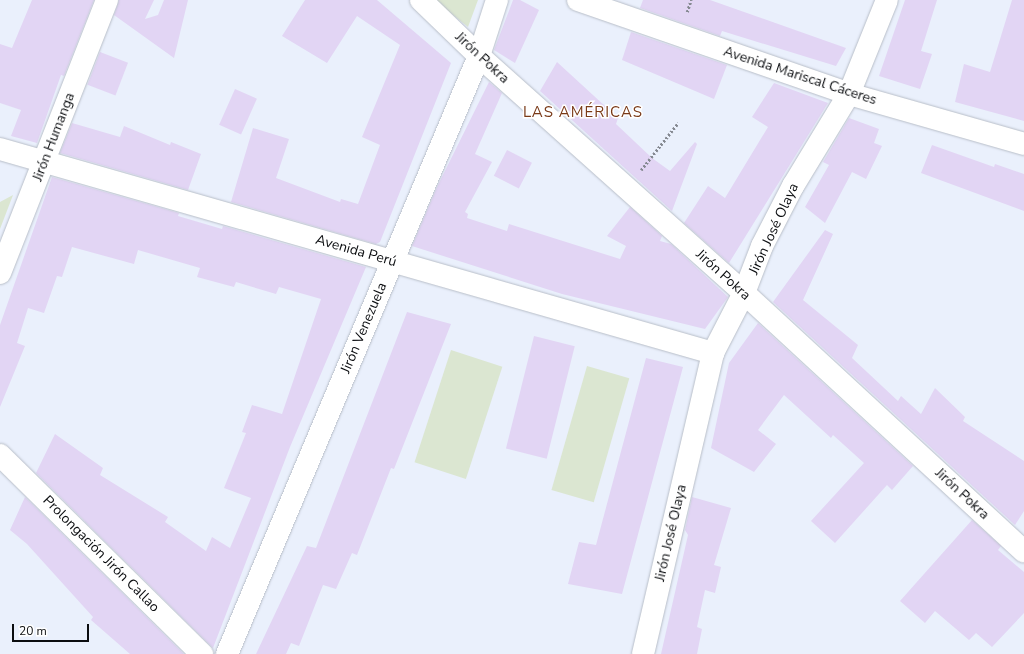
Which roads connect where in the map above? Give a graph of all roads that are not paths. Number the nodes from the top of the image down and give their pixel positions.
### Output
1 (107, 0) edge
2 (421, 0) edge
3 (497, 0) edge
4 (578, 0) edge
5 (887, 0) edge
6 (479, 56) junction
7 (849, 94) junction
8 (1024, 144) edge
9 (0, 148) edge
10 (44, 161) junction
11 (392, 261) junction
12 (0, 273) edge
13 (744, 294) junction
14 (713, 353) junction
15 (0, 455) edge
16 (1024, 551) edge
17 (202, 654) edge
18 (226, 654) edge
19 (643, 654) edge

1 - 10 street, Jirón Humanga
2 - 6 street, Jirón Pokra
3 - 6 street, Jirón Venezuela
4 - 7 street, Avenida Mariscal Cáceres
5 - 7 street, Jirón José Olaya
6 - 11 street, Jirón Venezuela
6 - 13 street, Jirón Pokra
7 - 8 street, Avenida Mariscal Cáceres
7 - 13 street, Jirón José Olaya
9 - 10 street, Avenida Perú
10 - 11 street, Avenida Perú
10 - 12 street, Jirón Humanga
11 - 14 street, Avenida Perú
11 - 18 street, Jirón Venezuela
13 - 14 street, Jirón José Olaya
13 - 16 street, Jirón Pokra
14 - 19 street, Jirón José Olaya
15 - 17 street, Prolongación Jirón Callao

